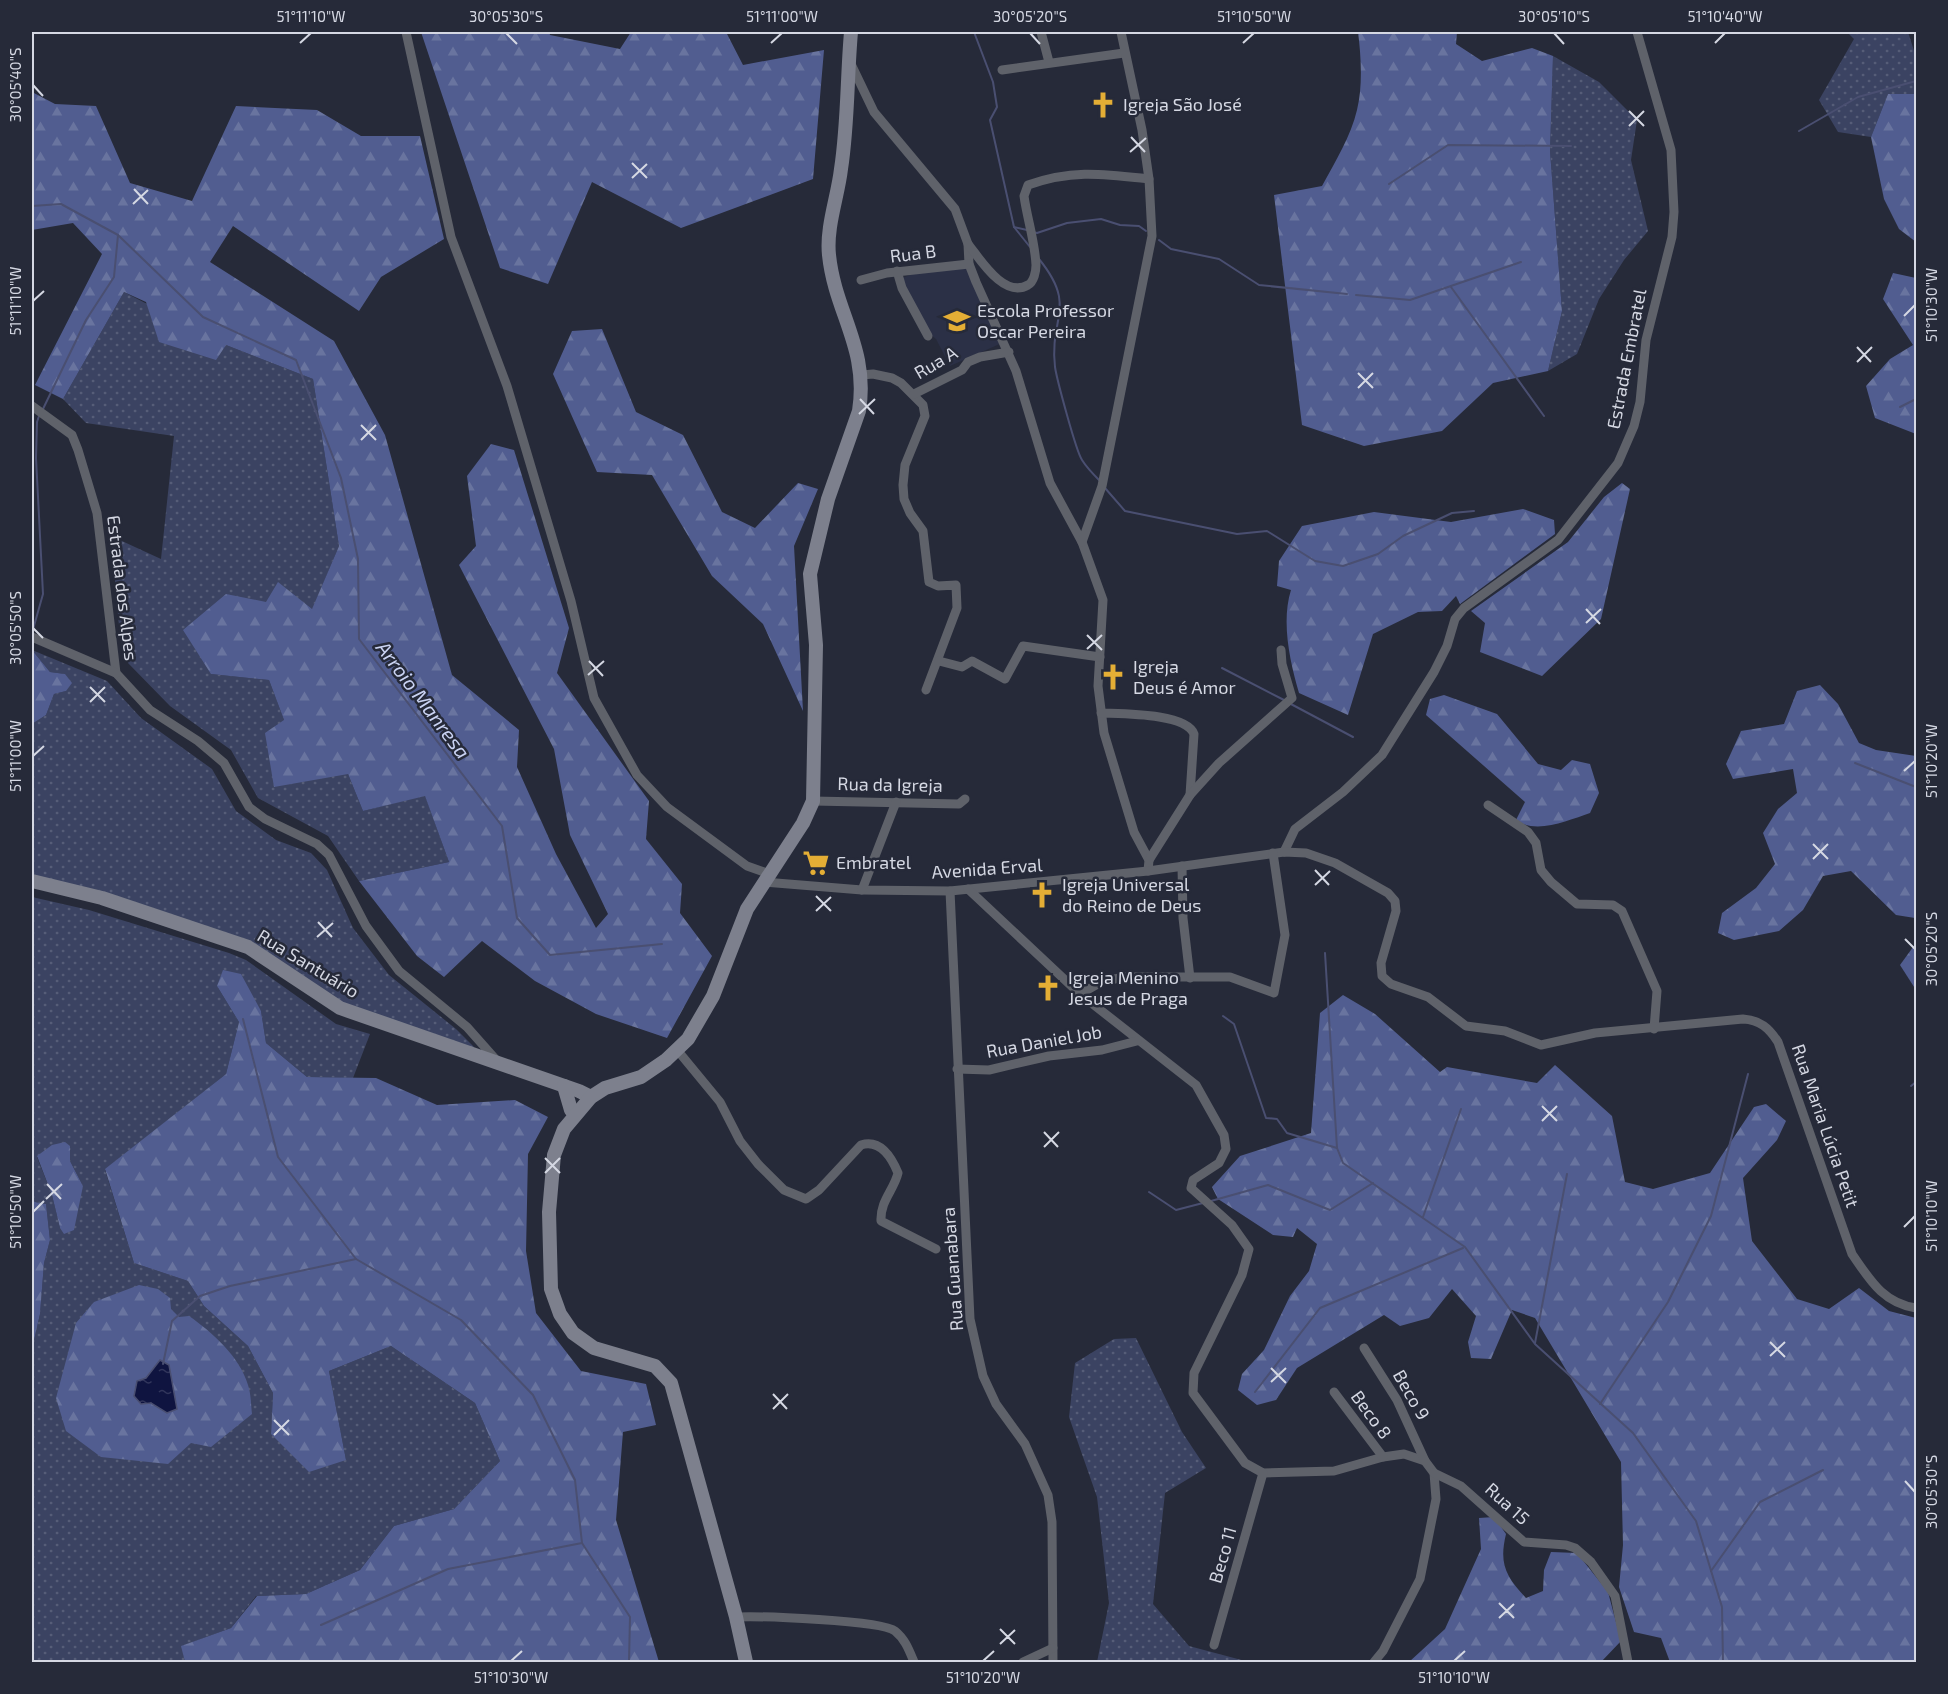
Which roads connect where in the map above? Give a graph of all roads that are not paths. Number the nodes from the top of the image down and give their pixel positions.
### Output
1 (406, 32) edge
2 (851, 32) edge
3 (1041, 32) edge
4 (1121, 32) edge
5 (1637, 32) edge
6 (1124, 53) junction
7 (849, 60) junction
8 (1049, 62) junction
9 (1002, 70) dead end
10 (1149, 178) junction
11 (968, 244) junction
12 (969, 264) junction
13 (897, 272) junction
14 (861, 280) dead end
15 (928, 336) dead end
16 (1009, 351) junction
17 (862, 375) junction
18 (914, 394) junction
19 (32, 406) edge
20 (1082, 542) junction
21 (32, 637) edge
22 (1281, 650) dead end
23 (1100, 657) junction
24 (939, 661) junction
25 (116, 673) junction
26 (926, 690) dead end
27 (1101, 713) junction
28 (1190, 795) junction
29 (966, 799) dead end
30 (813, 801) junction
31 (896, 802) junction
32 (1488, 806) dead end
33 (1284, 852) junction
34 (1273, 853) junction
35 (1149, 860) junction
36 (1182, 866) junction
37 (1148, 871) junction
38 (767, 878) junction
39 (32, 881) edge
40 (968, 889) junction
41 (862, 890) junction
42 (950, 891) junction
43 (1190, 978) junction
44 (1080, 994) junction
45 (1654, 1029) junction
46 (1137, 1041) junction
47 (678, 1051) junction
48 (499, 1064) junction
49 (957, 1070) junction
50 (564, 1086) junction
51 (591, 1097) junction
52 (575, 1114) junction
53 (936, 1249) dead end
54 (1917, 1308) edge
55 (1364, 1348) dead end
56 (1334, 1392) dead end
57 (1383, 1457) junction
58 (1425, 1461) junction
59 (1263, 1473) junction
60 (1434, 1473) junction
61 (736, 1617) junction
62 (1214, 1645) dead end
63 (1053, 1648) junction
64 (746, 1662) edge
65 (914, 1662) edge
66 (1023, 1662) edge
67 (1053, 1662) edge
68 (1374, 1662) edge
69 (1628, 1662) edge

1 - 38 street, Avenida Erval
2 - 7 main road
3 - 8 street
4 - 6 street
5 - 33 street, Estrada Embratel
6 - 8 street
6 - 10 street
7 - 11 street
7 - 17 main road
8 - 9 street
10 - 11 street
10 - 20 street
11 - 12 street
12 - 13 street, Rua B
12 - 16 street
13 - 14 street, Rua B
13 - 15 street
16 - 18 street, Rua A
16 - 20 street
17 - 18 street
17 - 30 main road
18 - 24 street
19 - 25 street, Estrada dos Alpes
20 - 23 street
21 - 25 street
22 - 28 street
23 - 24 street
23 - 27 street
24 - 26 street
25 - 48 street, Estrada dos Alpes
27 - 28 street
27 - 35 street
28 - 35 street
29 - 31 street, Rua da Igreja
30 - 31 street, Rua da Igreja
30 - 38 main road
31 - 41 street
32 - 45 street
33 - 34 street, Avenida Erval
33 - 45 street, Rua Maria Lúcia Petit
34 - 36 street, Avenida Erval
34 - 43 street
35 - 37 street
36 - 37 street, Avenida Erval
36 - 43 street
37 - 40 street, Avenida Erval
38 - 41 street, Avenida Erval
38 - 47 main road
39 - 48 main road, Rua Santuário
40 - 42 street, Avenida Erval
40 - 44 street
41 - 42 street, Avenida Erval
42 - 49 street, Rua Guanabara
43 - 44 street
44 - 46 street
45 - 54 street, Rua Maria Lúcia Petit
46 - 49 street, Rua Daniel Job
46 - 59 street
47 - 51 main road
47 - 53 street
48 - 50 main road, Rua Santuário
49 - 63 street, Rua Guanabara
50 - 51 main road, Rua Santuário
50 - 52 main road
51 - 52 main road
52 - 61 main road
55 - 58 street, Beco 9
56 - 57 street, Beco 8
57 - 58 street
57 - 59 street
58 - 60 street, Beco 9
59 - 62 street, Beco 11
60 - 68 street
60 - 69 street, Rua 15
61 - 64 main road
61 - 65 street
63 - 66 street
63 - 67 street, Rua Guanabara

